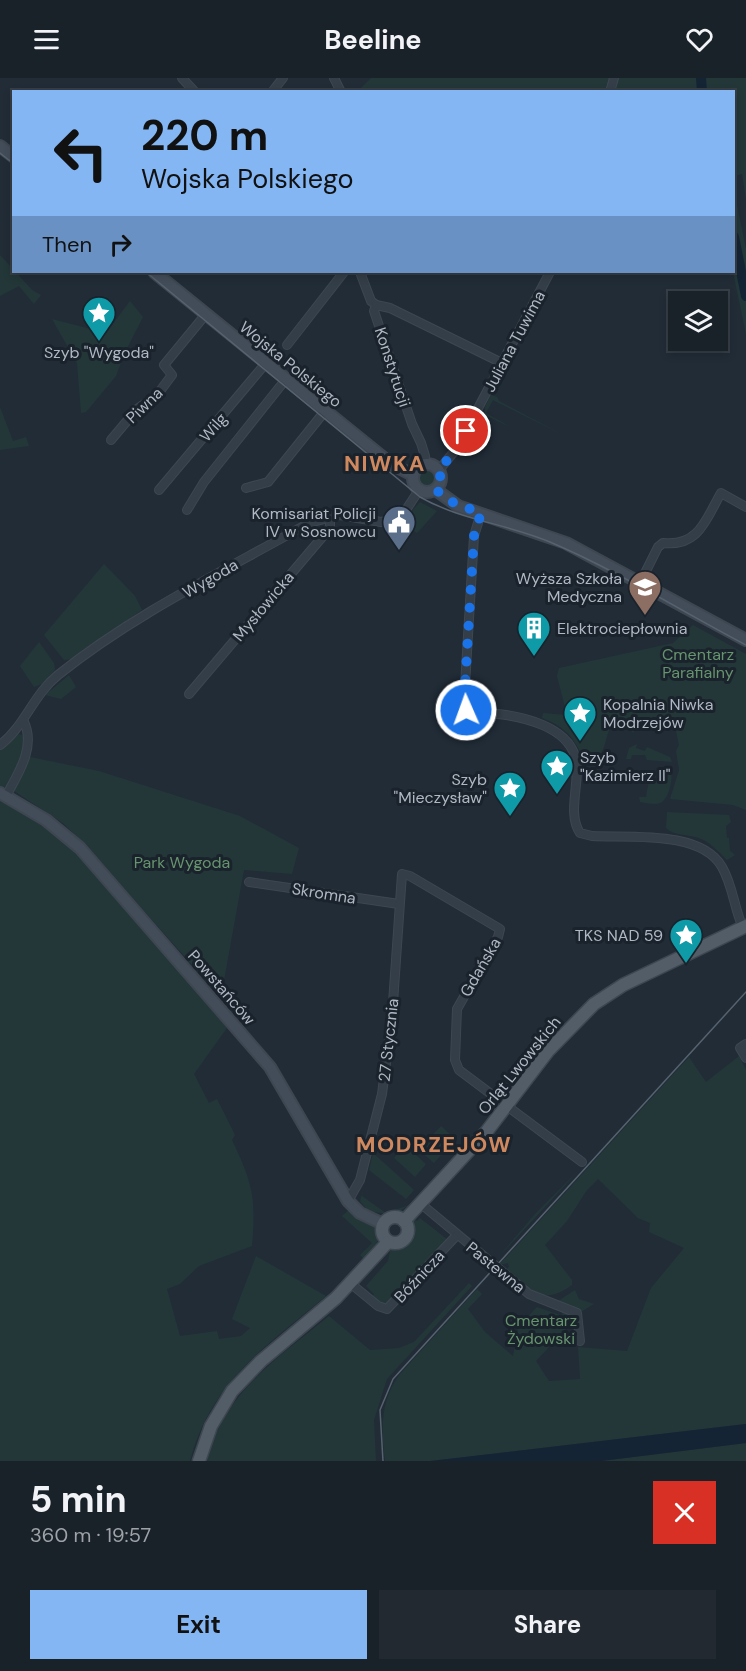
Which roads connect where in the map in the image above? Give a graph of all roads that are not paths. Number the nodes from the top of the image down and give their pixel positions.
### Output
1 (182, 78) edge
2 (283, 78) edge
3 (193, 90) edge
4 (274, 90) edge
5 (0, 146) edge
6 (12, 155) edge
7 (155, 273) edge
8 (343, 273) edge
9 (360, 273) edge
10 (549, 273) edge
11 (376, 305) junction
12 (206, 314) junction
13 (287, 345) dead end
14 (266, 363) junction
15 (502, 363) junction
16 (286, 379) junction
17 (325, 411) junction
18 (111, 440) dead end
19 (424, 460) junction
20 (439, 470) junction
21 (413, 475) junction
22 (159, 489) dead end
23 (246, 489) dead end
24 (419, 490) junction
25 (436, 490) junction
26 (746, 507) edge
27 (187, 510) dead end
28 (481, 513) junction
29 (330, 516) junction
30 (640, 583) junction
31 (746, 640) edge
32 (189, 694) dead end
33 (24, 722) junction
34 (0, 745) edge
35 (3, 794) edge
36 (402, 874) joint
37 (249, 882) dead end
38 (399, 904) junction
39 (744, 927) edge
40 (743, 1046) edge
41 (746, 1058) edge
42 (507, 1106) junction
43 (582, 1162) dead end
44 (348, 1201) junction
45 (420, 1203) junction
46 (404, 1221) junction
47 (383, 1224) junction
48 (457, 1235) junction
49 (388, 1242) junction
50 (350, 1283) junction
51 (580, 1341) dead end
52 (201, 1456) edge

1 - 3 street
2 - 4 street
5 - 6 main road
7 - 12 main road, Wojska Polskiego
8 - 13 street
9 - 11 street, Konstytucji
10 - 15 street, Juliana Tuwima
11 - 15 street
11 - 19 street, Konstytucji
12 - 14 main road, Wojska Polskiego
12 - 18 street, Piwna
14 - 16 main road, Wojska Polskiego
14 - 22 street, Wilg
15 - 20 street, Juliana Tuwima
16 - 17 main road, Wojska Polskiego
16 - 27 street
17 - 21 main road, Wojska Polskiego
17 - 23 street
19 - 20 main road
19 - 21 main road
20 - 25 main road
21 - 24 main road
24 - 25 main road
24 - 29 street, Wygoda
25 - 28 main road
26 - 30 street
28 - 30 main road
28 - 39 street
29 - 32 street, Mysłowicka
29 - 33 street, Wygoda
30 - 31 main road
33 - 34 street, Wygoda
33 - 35 street
35 - 44 main road, Powstańców
36 - 38 street, 27 Stycznia
36 - 42 street, Gdańska
37 - 38 street, Skromna
38 - 44 street, 27 Stycznia
39 - 42 main road, Orląt Lwowskich
40 - 41 street
42 - 43 street, Gdańska
42 - 45 main road, Orląt Lwowskich
44 - 47 main road, Powstańców
45 - 46 main road, Orląt Lwowskich
45 - 48 street
46 - 47 main road
46 - 49 main road
47 - 49 main road
48 - 50 street, Bóźnicza
48 - 51 street, Pastewna
49 - 50 main road
50 - 52 main road

